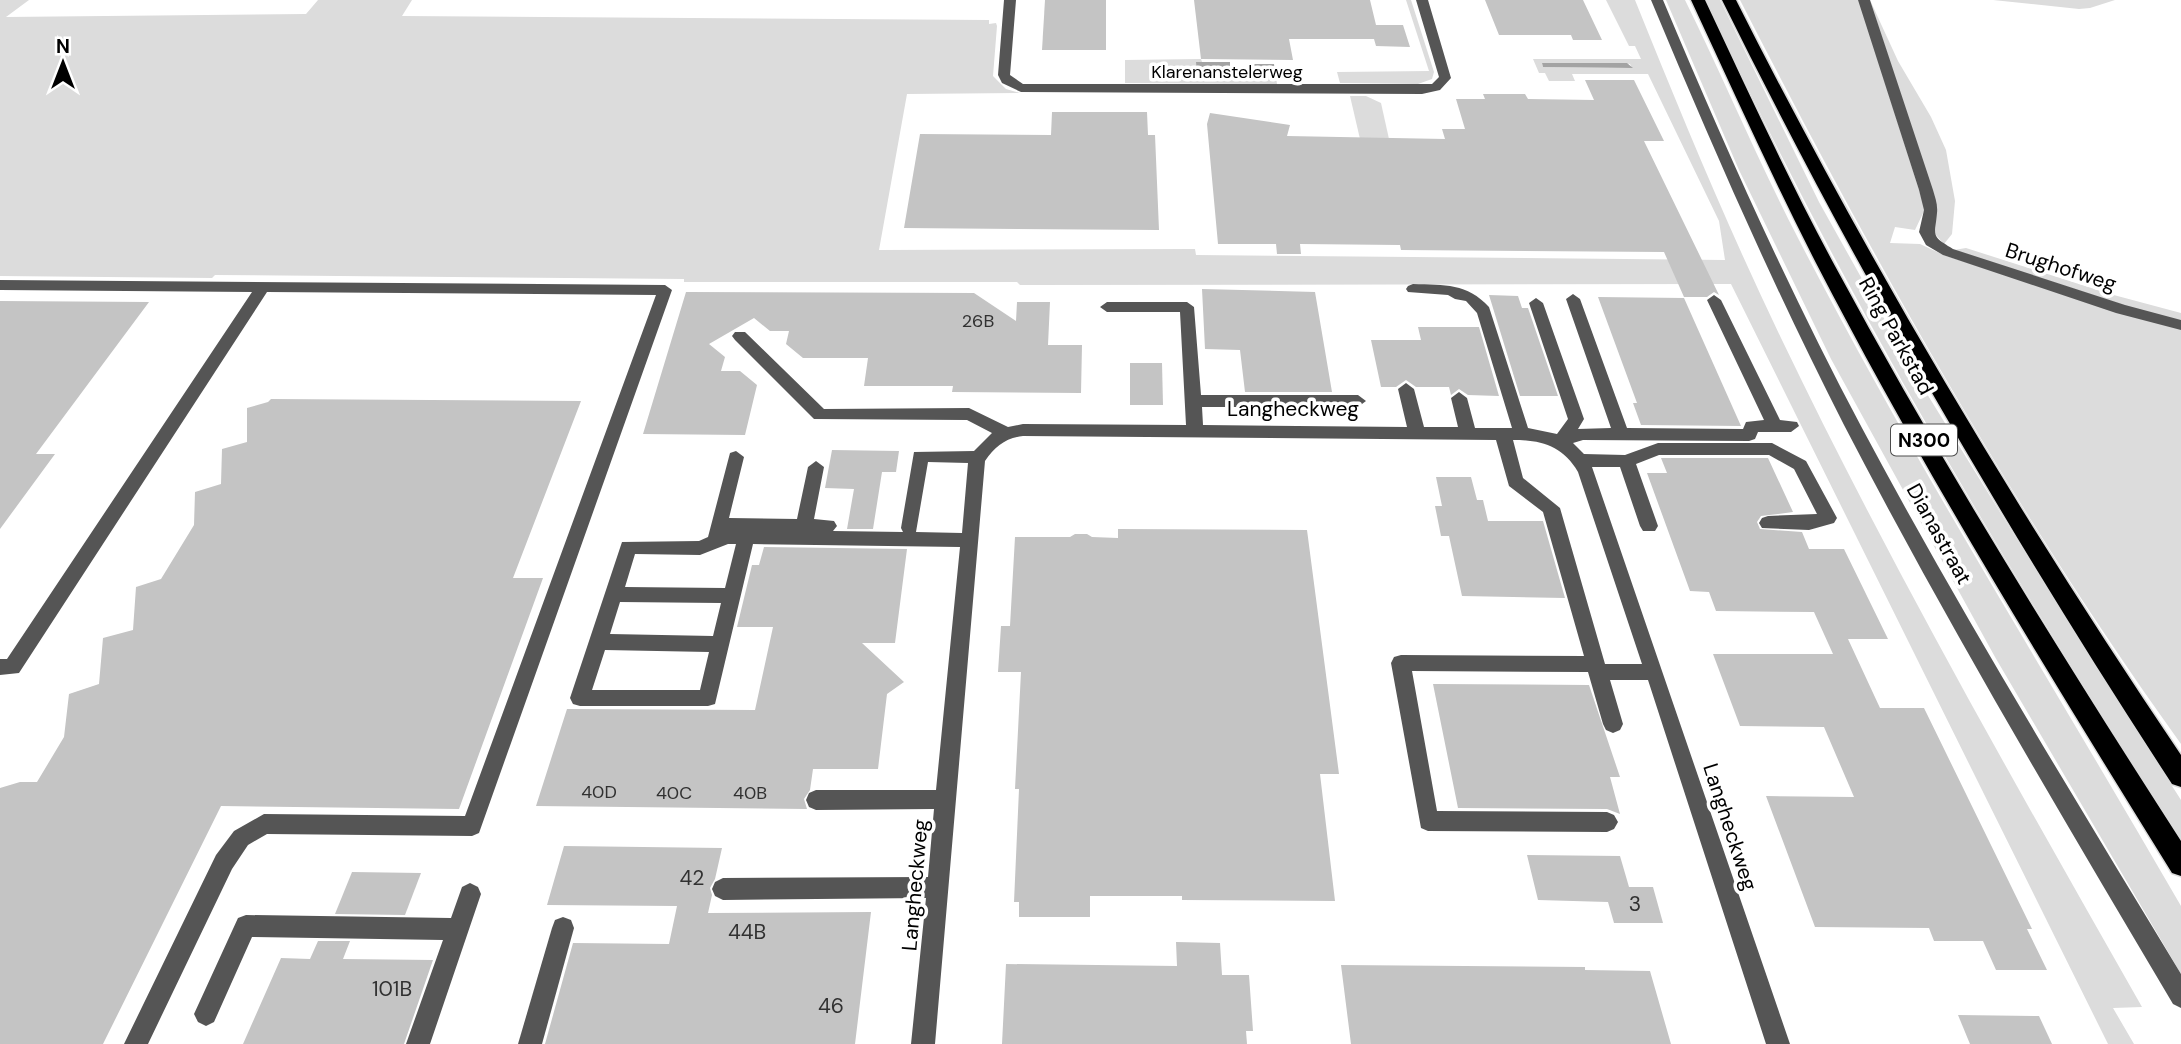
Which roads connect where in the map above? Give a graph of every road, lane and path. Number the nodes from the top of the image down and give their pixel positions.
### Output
1 (1010, 0) edge
2 (1422, 0) edge
3 (1657, 0) edge
4 (1698, 0) edge
5 (1729, 0) edge
6 (1864, 0) edge
7 (0, 285) edge
8 (263, 287) junction
9 (1413, 289) dead end
10 (1573, 299) dead end
11 (1714, 300) dead end
12 (1536, 303) dead end
13 (1107, 307) dead end
14 (2181, 325) edge
15 (740, 336) dead end
16 (1406, 389) dead end
17 (1459, 398) dead end
18 (1193, 401) junction
19 (1358, 401) dead end
20 (1195, 431) junction
21 (1006, 433) junction
22 (1417, 433) junction
23 (1468, 433) junction
24 (1512, 434) junction
25 (1621, 434) junction
26 (1561, 441) junction
27 (736, 457) dead end
28 (979, 457) junction
29 (1581, 460) junction
30 (1626, 461) junction
31 (816, 467) dead end
32 (1768, 523) dead end
33 (804, 526) junction
34 (1649, 526) dead end
35 (910, 527) junction
36 (716, 534) junction
37 (971, 534) junction
38 (746, 538) junction
39 (613, 594) junction
40 (732, 597) junction
41 (597, 642) junction
42 (721, 644) junction
43 (0, 667) edge
44 (1597, 668) junction
45 (1654, 672) junction
46 (1613, 724) dead end
47 (2181, 776) edge
48 (946, 799) junction
49 (816, 800) dead end
50 (1607, 822) dead end
51 (2181, 864) edge
52 (938, 887) junction
53 (723, 888) dead end
54 (470, 894) dead end
55 (563, 928) dead end
56 (458, 929) junction
57 (2181, 996) edge
58 (206, 1014) dead end
59 (136, 1044) edge
60 (418, 1044) edge
61 (530, 1044) edge
62 (923, 1044) edge
63 (1778, 1044) edge

1 - 2 street, Klarenanstelerweg
3 - 57 street, Dianastraat
4 - 51 highway, Ring Parkstad / N300
5 - 47 highway, Ring Parkstad / N300
6 - 14 street, Brughofweg
7 - 8 street
8 - 43 street
8 - 59 street
9 - 24 street
10 - 25 street
11 - 25 street
12 - 26 street
13 - 18 street
15 - 21 street
16 - 22 street
17 - 23 street
18 - 19 street
18 - 20 street
20 - 21 street, Langheckweg
20 - 22 street, Langheckweg
21 - 28 street
22 - 23 street, Langheckweg
23 - 24 street, Langheckweg
24 - 26 street, Langheckweg
24 - 44 street
25 - 26 street
26 - 29 street, Langheckweg
27 - 36 street
28 - 35 street
28 - 37 street, Langheckweg
29 - 30 street
29 - 45 street, Langheckweg
30 - 32 street
30 - 34 street
31 - 33 street
33 - 35 street
33 - 36 street
35 - 37 street
36 - 38 street
36 - 39 street
37 - 38 street
37 - 48 street, Langheckweg
38 - 40 street
39 - 40 street
39 - 41 street
40 - 42 street
41 - 42 street
41 - 42 street
44 - 45 street
44 - 46 street
44 - 50 street
45 - 63 street, Langheckweg
48 - 49 street
48 - 52 street, Langheckweg
52 - 53 street
52 - 62 street, Langheckweg
54 - 56 street
55 - 61 street
56 - 58 street
56 - 60 street

